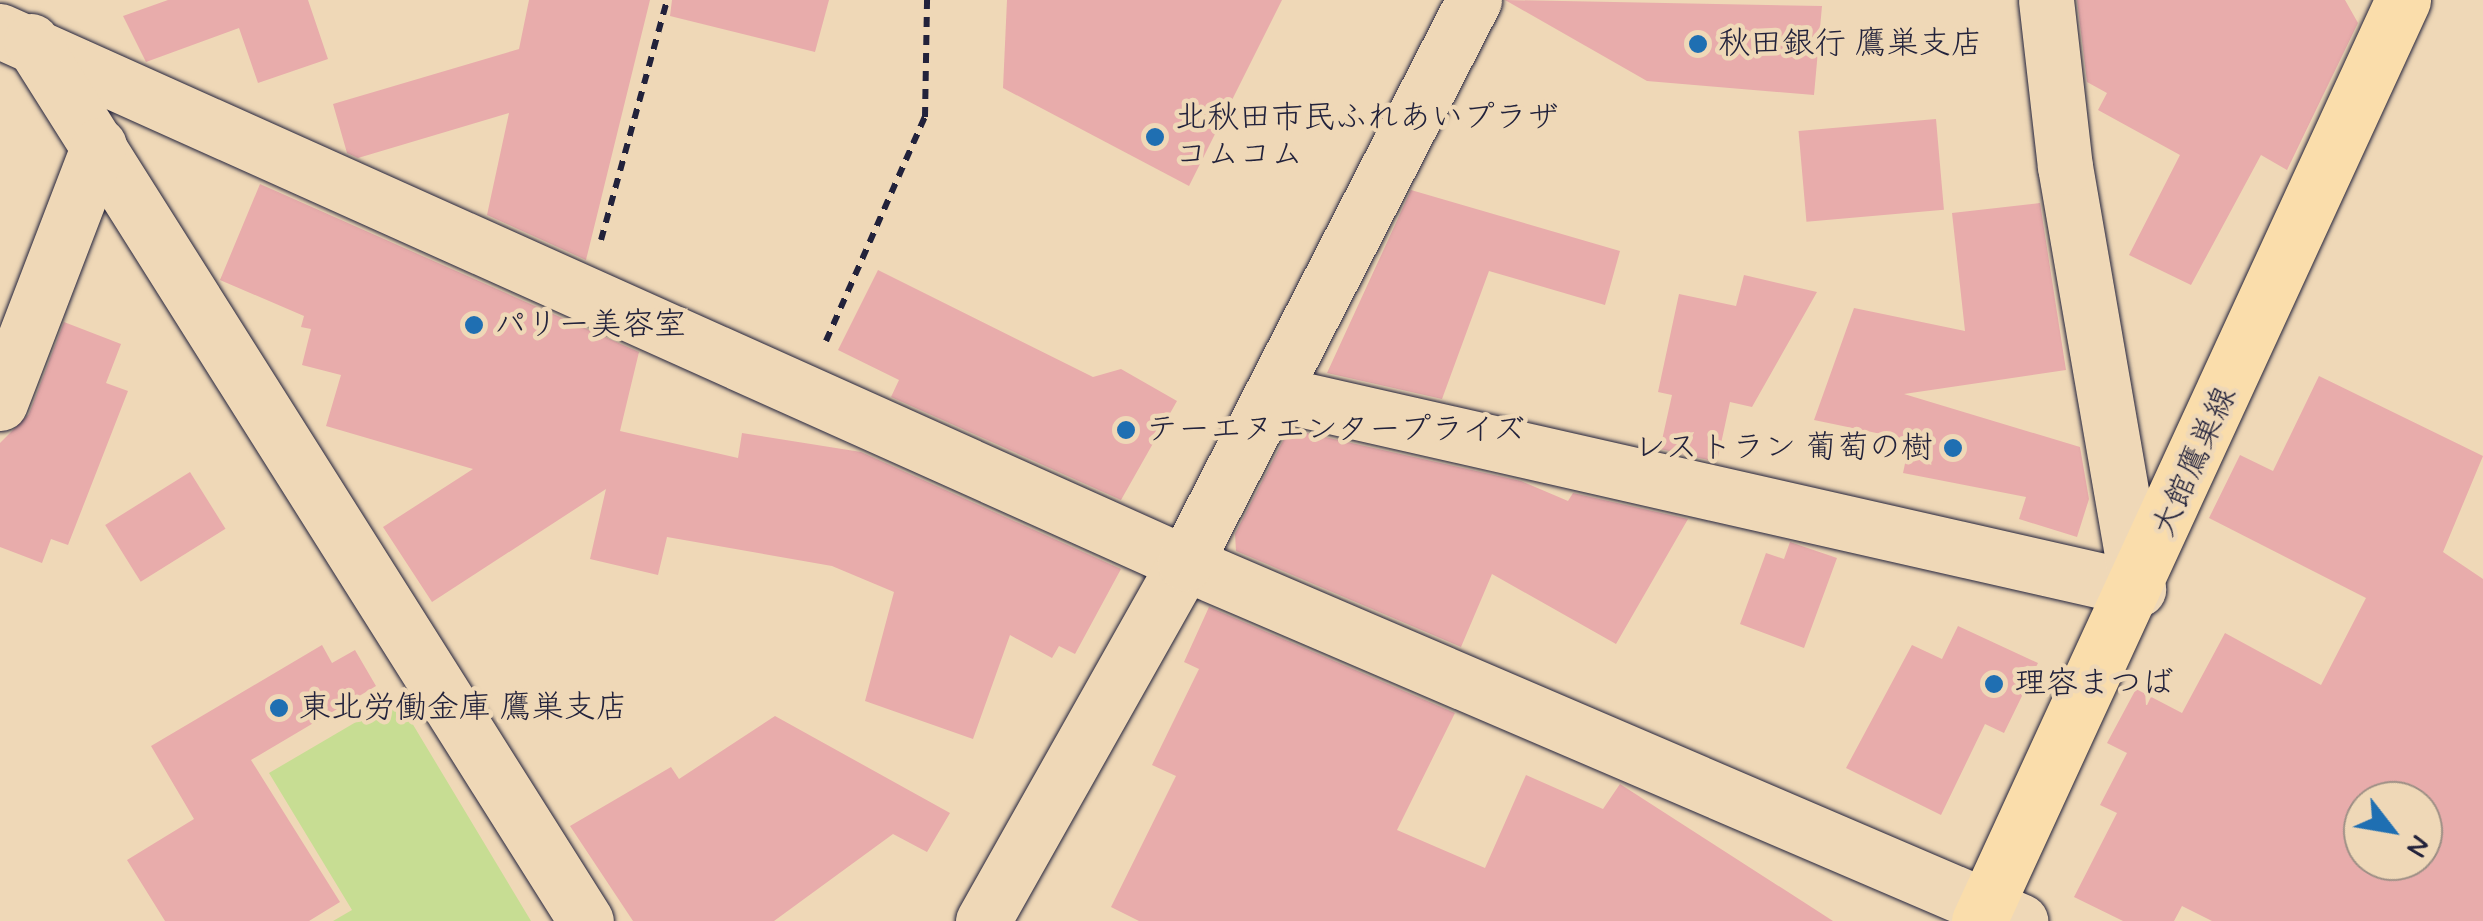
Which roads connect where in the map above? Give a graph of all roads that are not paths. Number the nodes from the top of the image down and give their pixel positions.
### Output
1 (1474, 0) edge
2 (2046, 0) edge
3 (2402, 0) edge
4 (13, 25) edge
5 (99, 145) junction
6 (1274, 393) junction
7 (0, 403) edge
8 (1185, 563) junction
9 (2138, 588) junction
10 (1995, 916) edge
11 (586, 921) edge
12 (982, 921) edge

1 - 6 street
2 - 9 street
3 - 9 main road, 大館鷹巣線
4 - 5 street
4 - 8 street
5 - 7 street
5 - 11 street
6 - 8 street
6 - 9 street
8 - 10 street
8 - 12 street
9 - 10 main road, 大館鷹巣線

